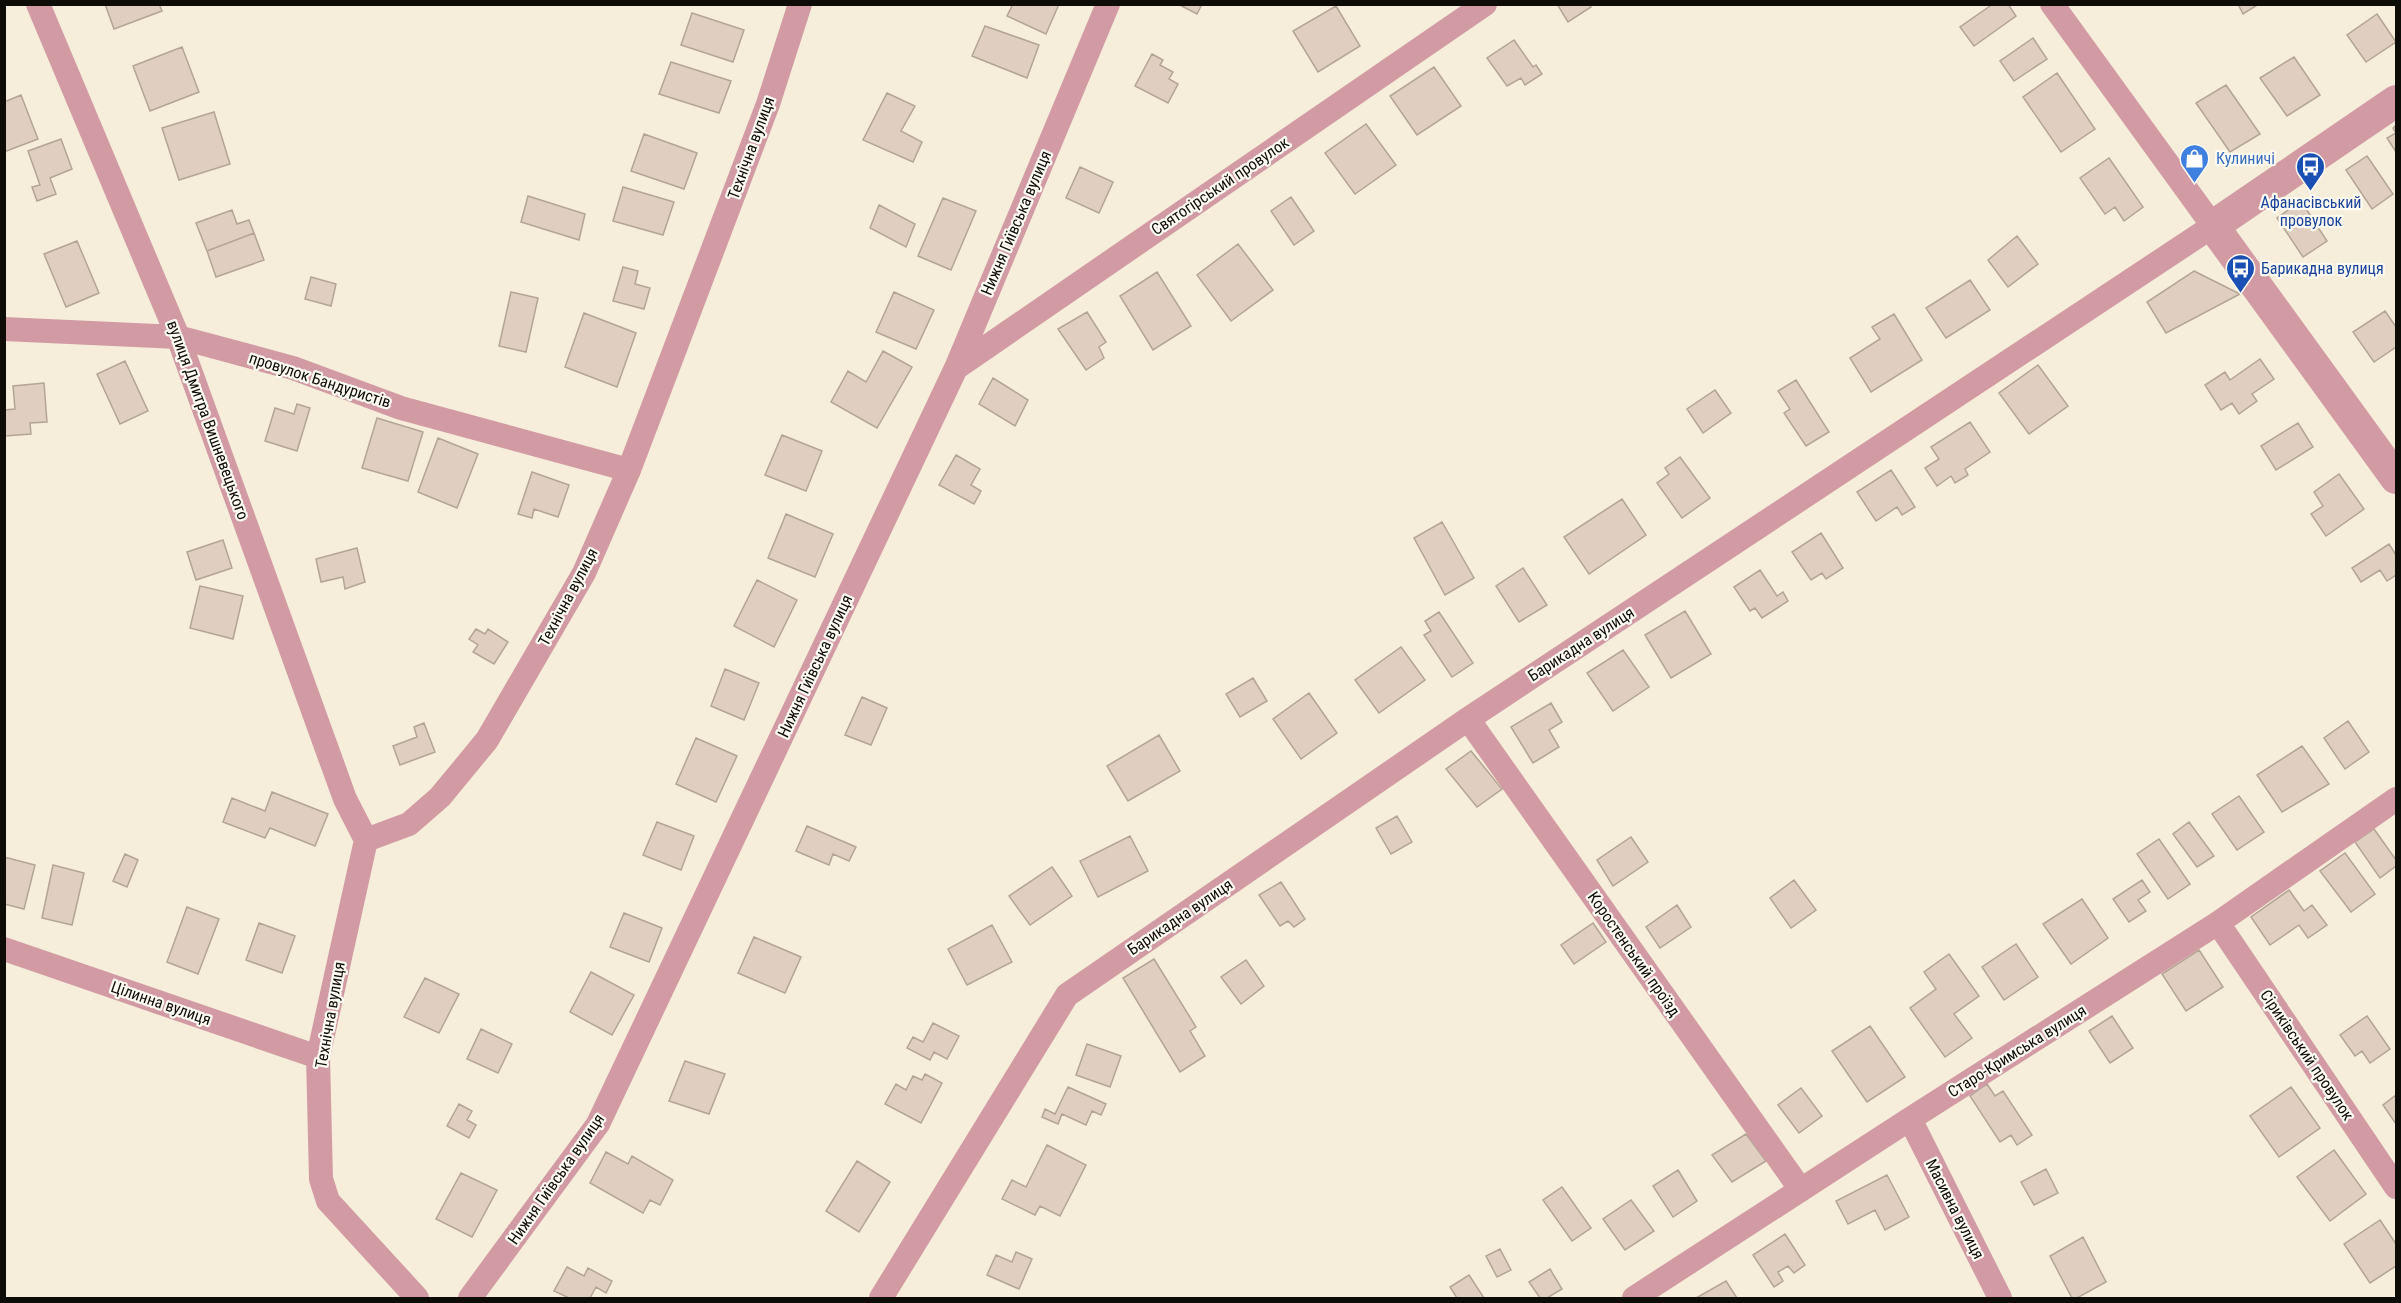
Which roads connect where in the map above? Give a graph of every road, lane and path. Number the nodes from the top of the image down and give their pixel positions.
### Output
1 (38, 4) edge
2 (800, 4) edge
3 (1108, 4) edge
4 (1485, 4) edge
5 (2052, 4) edge
6 (2397, 101) edge
7 (2213, 226) junction
8 (4, 329) edge
9 (178, 337) junction
10 (956, 368) junction
11 (629, 470) junction
12 (2396, 476) edge
13 (1468, 719) junction
14 (2397, 799) edge
15 (366, 840) junction
16 (2218, 923) junction
17 (4, 949) edge
18 (318, 1057) junction
19 (1910, 1119) junction
20 (2397, 1187) edge
21 (1801, 1190) junction
22 (417, 1299) edge
23 (470, 1299) edge
24 (881, 1299) edge
25 (1634, 1299) edge
26 (2000, 1299) edge

1 - 9 street, вулиця Дмитра Вишневецького
2 - 11 street, Технічна вулиця
3 - 10 street, Нижня Гиївська вулиця
4 - 10 street, Святогірський провулок
5 - 7 street
6 - 7 street, Барикадна вулиця
7 - 12 street
7 - 13 street, Барикадна вулиця
8 - 9 street, провулок Бандуристів
9 - 11 street, провулок Бандуристів
9 - 15 street, вулиця Дмитра Вишневецького
10 - 23 street, Нижня Гиївська вулиця
11 - 15 street, Технічна вулиця
13 - 21 street, Коростенський проїзд
13 - 24 street, Барикадна вулиця
14 - 16 street, Старо-Кримська вулиця
15 - 18 street, Технічна вулиця
16 - 19 street, Старо-Кримська вулиця
16 - 20 street, Сіриківський провулок
17 - 18 street, Цілинна вулиця
18 - 22 street, Технічна вулиця
19 - 21 street, Старо-Кримська вулиця
19 - 26 street, Масивна вулиця
21 - 25 street, Старо-Кримська вулиця

